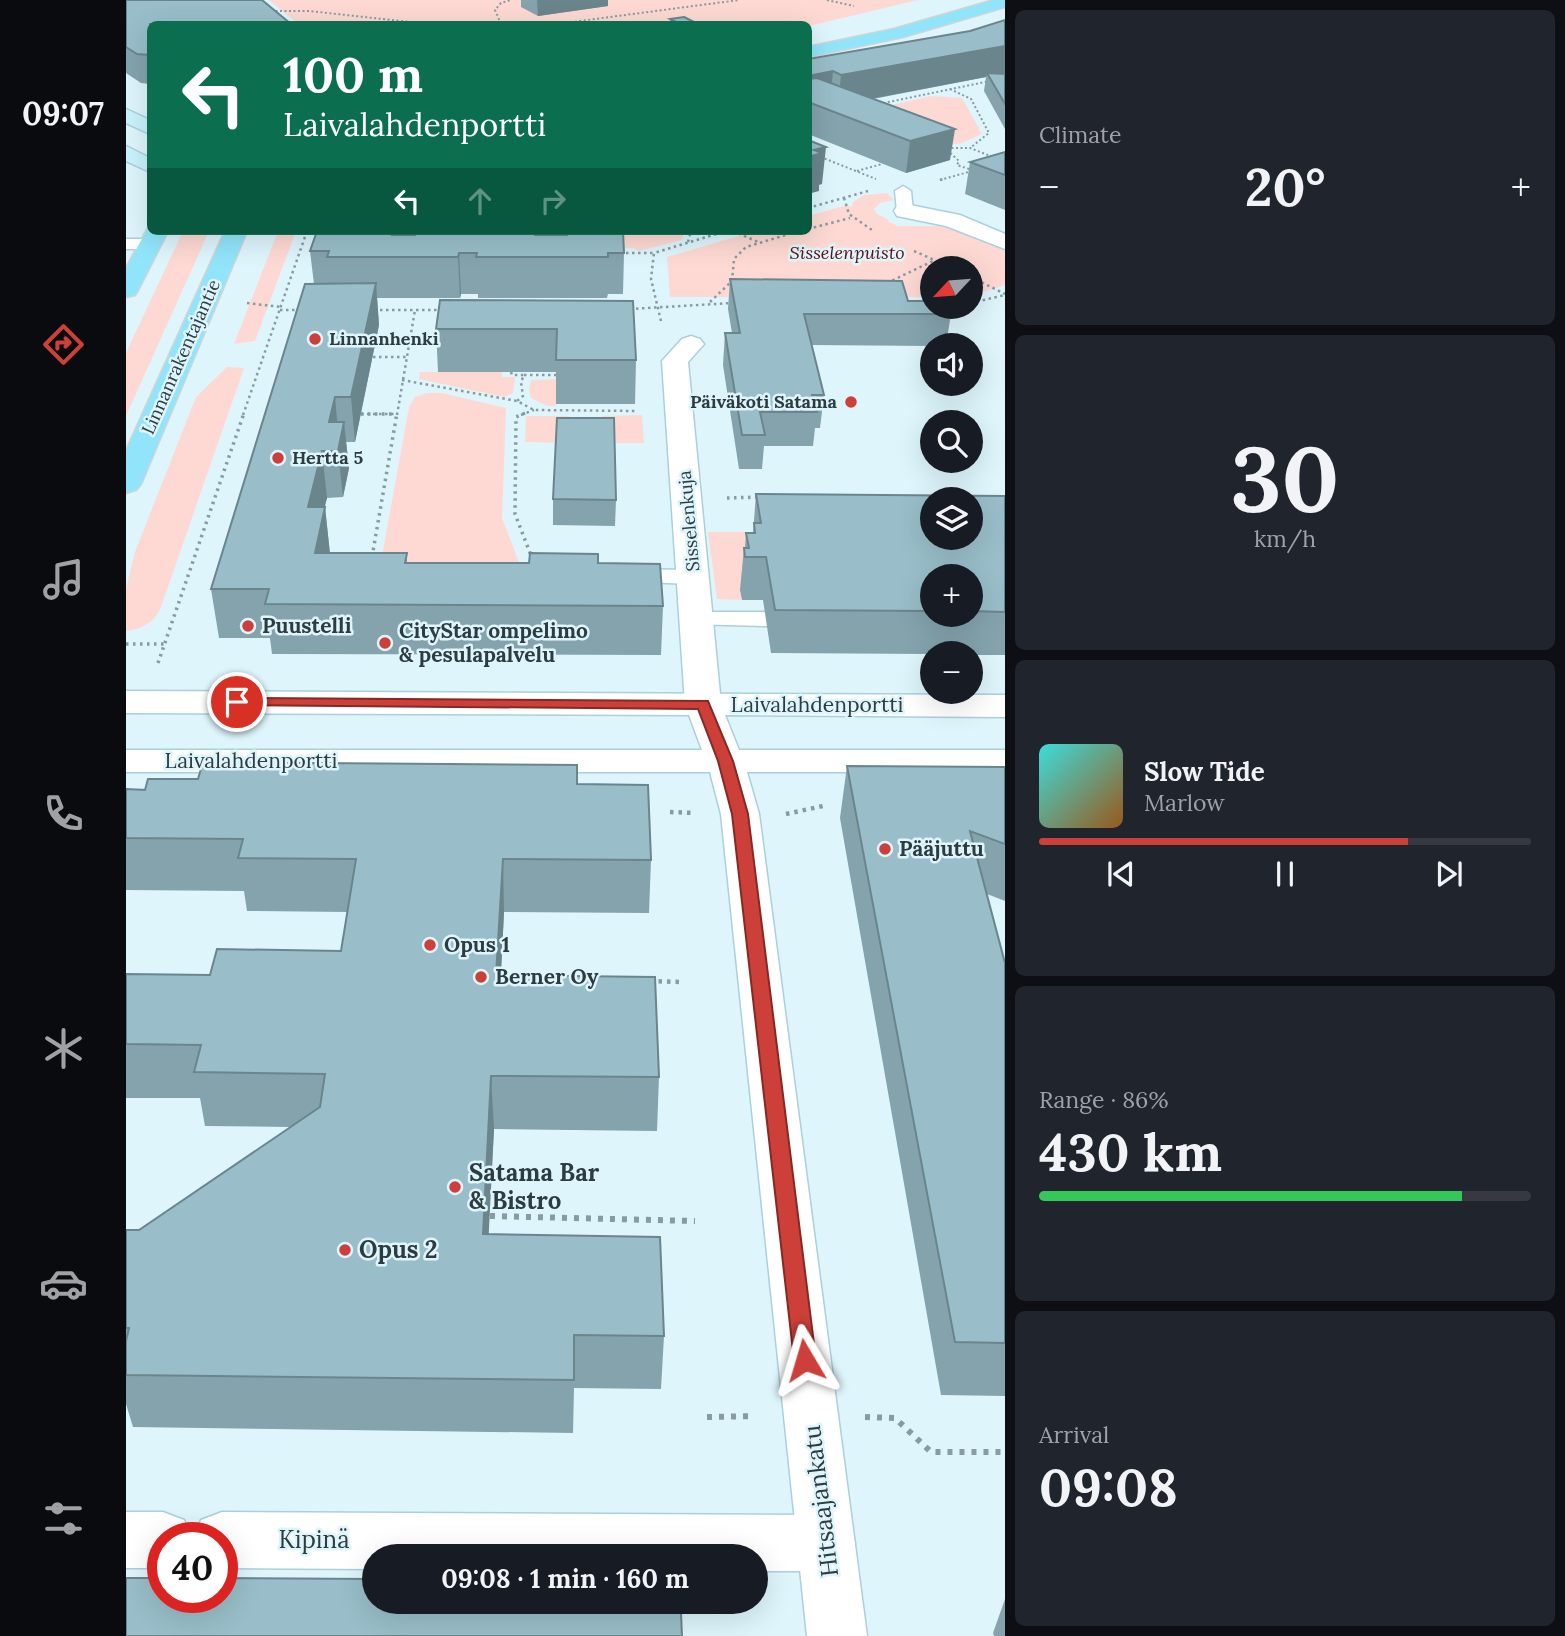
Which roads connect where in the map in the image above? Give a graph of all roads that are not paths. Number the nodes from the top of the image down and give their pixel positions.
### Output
1 (963, 0) edge
2 (1005, 2) edge
3 (812, 39) edge
4 (812, 51) edge
5 (126, 115) edge
6 (147, 126) edge
7 (904, 201) road end
8 (234, 235) edge
9 (153, 237) edge
10 (1005, 242) edge
11 (126, 244) edge
12 (126, 290) edge
13 (691, 344) dead end
14 (126, 484) edge
15 (573, 576) edge
16 (693, 578) junction
17 (697, 619) junction
18 (766, 620) dead end
19 (126, 702) edge
20 (703, 704) junction
21 (1005, 706) edge
22 (126, 761) edge
23 (725, 761) junction
24 (1005, 761) edge
25 (126, 1540) edge
26 (147, 1540) edge
27 (238, 1540) edge
28 (826, 1543) junction
29 (837, 1636) edge

1 - 3 main road
2 - 4 main road
5 - 6 main road
7 - 10 street
8 - 14 main road, Linnanrakentajantie
9 - 11 lane
9 - 12 main road
13 - 16 street, Sisselenkuja
15 - 16 lane
16 - 17 street, Sisselenkuja
17 - 18 lane
17 - 20 street, Sisselenkuja
19 - 20 street, Laivalahdenportti
20 - 21 street, Laivalahdenportti
20 - 23 street, Hitsaajankatu
22 - 23 street, Laivalahdenportti
23 - 24 street, Laivalahdenportti
23 - 28 street, Hitsaajankatu
25 - 26 street
27 - 28 street, Kipinä
28 - 29 street, Hitsaajankatu

